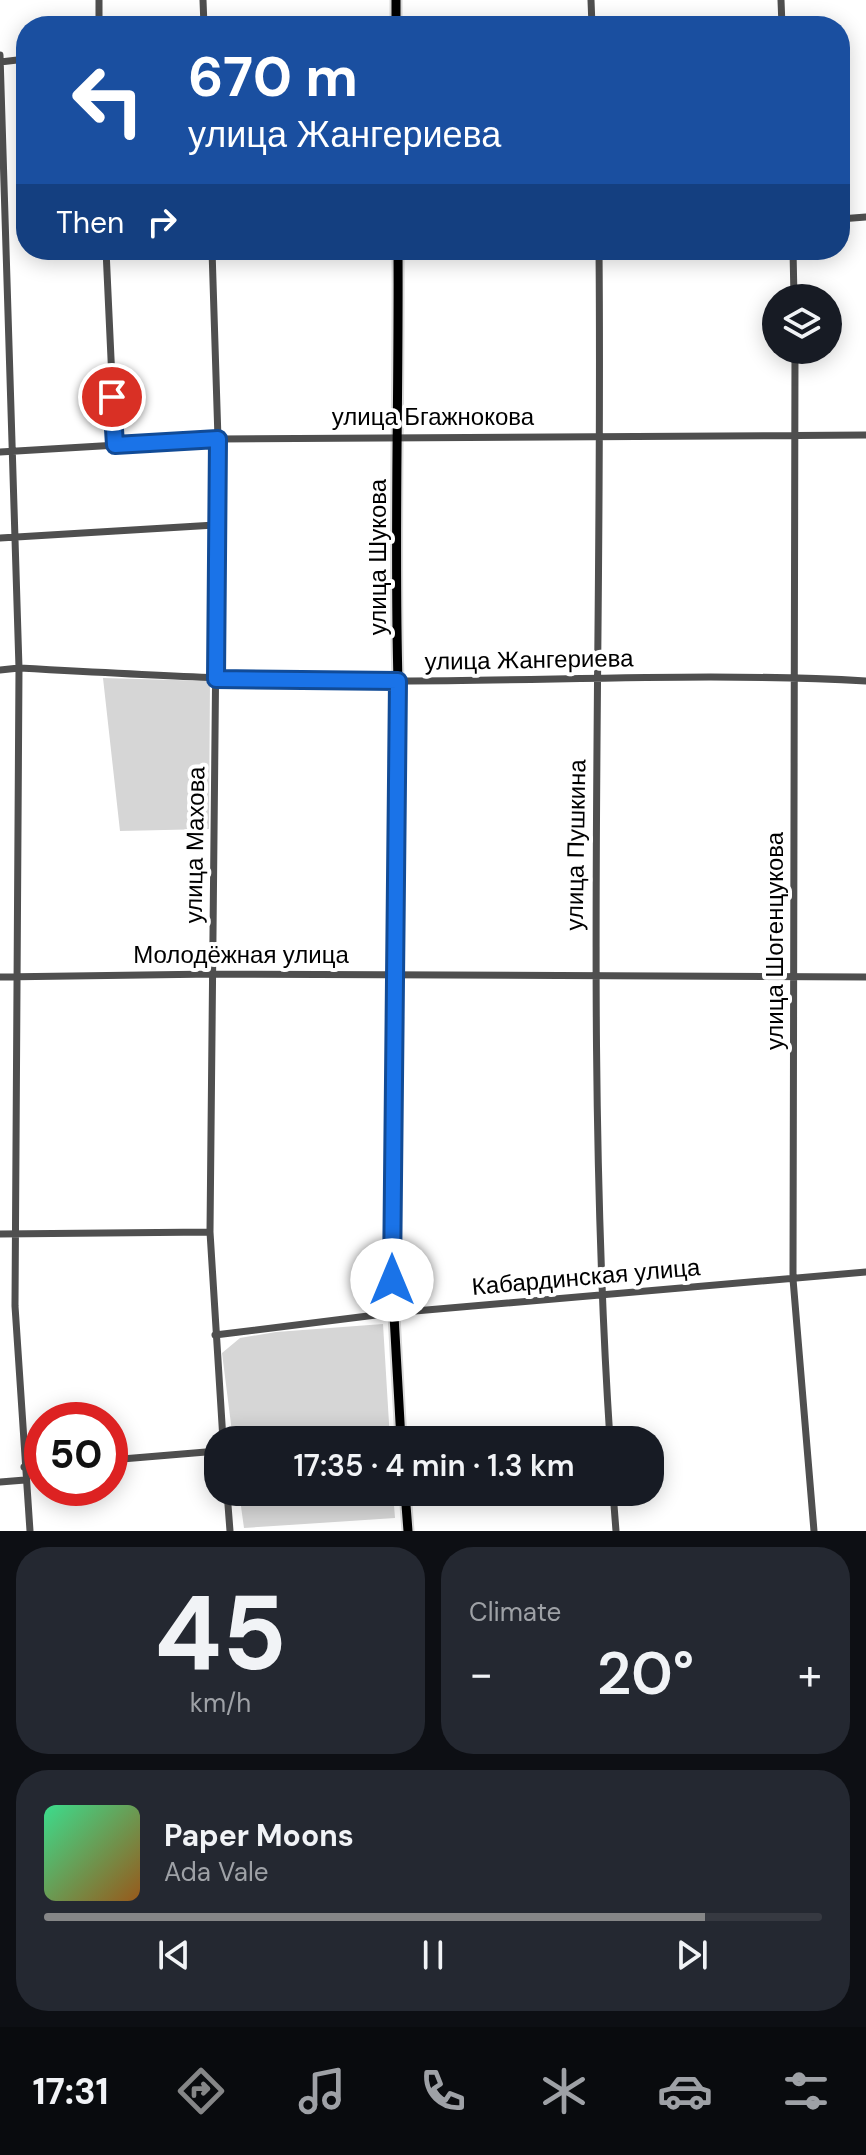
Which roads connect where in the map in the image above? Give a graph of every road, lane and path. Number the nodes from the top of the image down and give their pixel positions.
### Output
1 (0, 55) edge
2 (0, 62) edge
3 (106, 260) edge
4 (212, 260) edge
5 (398, 260) edge
6 (599, 260) edge
7 (793, 260) edge
8 (794, 284) edge
9 (795, 364) edge
10 (797, 434) junction
11 (866, 435) edge
12 (399, 436) junction
13 (601, 436) junction
14 (218, 439) junction
15 (115, 445) junction
16 (11, 451) junction
17 (0, 452) edge
18 (215, 525) junction
19 (15, 537) junction
20 (0, 538) edge
21 (19, 668) junction
22 (0, 670) edge
23 (795, 677) junction
24 (216, 679) junction
25 (599, 679) junction
26 (398, 681) junction
27 (866, 681) edge
28 (214, 974) junction
29 (394, 975) junction
30 (0, 977) edge
31 (17, 977) junction
32 (594, 977) junction
33 (866, 977) edge
34 (796, 979) junction
35 (210, 1232) junction
36 (0, 1234) edge
37 (16, 1234) junction
38 (866, 1272) edge
39 (793, 1279) junction
40 (600, 1297) junction
41 (392, 1313) junction
42 (215, 1335) junction
43 (222, 1426) edge
44 (400, 1426) edge
45 (609, 1426) edge
46 (204, 1452) edge
47 (128, 1458) edge
48 (24, 1467) edge
49 (24, 1480) edge
50 (0, 1482) edge
51 (28, 1506) edge
52 (228, 1506) edge
53 (406, 1506) edge
54 (614, 1506) edge
55 (30, 1531) edge
56 (230, 1531) edge
57 (408, 1531) edge
58 (616, 1531) edge
59 (814, 1531) edge

1 - 2 street
2 - 16 street
3 - 15 street
4 - 14 street, улица Махова
5 - 12 main road, улица Шукова
6 - 13 street, улица Пушкина
7 - 8 street
9 - 10 street, улица Шогенцукова
10 - 11 street, улица Бгажнокова
10 - 13 street, улица Бгажнокова
10 - 23 street, улица Шогенцукова
12 - 13 street, улица Бгажнокова
12 - 14 street, улица Бгажнокова
12 - 26 main road, улица Шукова
13 - 25 street, улица Пушкина
14 - 15 street, улица Бгажнокова
14 - 18 street, улица Махова
15 - 16 street, улица Бгажнокова
16 - 17 street, улица Бгажнокова
16 - 19 street
18 - 19 street
18 - 24 street, улица Махова
19 - 20 street
19 - 21 street
21 - 22 street, улица Жангериева
21 - 24 street, улица Жангериева
21 - 31 street
23 - 25 street, улица Жангериева
23 - 27 street, улица Жангериева
23 - 34 street, улица Шогенцукова
24 - 26 street, улица Жангериева
24 - 28 street, улица Махова
25 - 26 street, улица Жангериева
25 - 32 street, улица Пушкина
26 - 29 main road, улица Шукова
28 - 29 street, Молодёжная улица
28 - 31 street, Молодёжная улица
28 - 35 street, улица Махова
29 - 32 street, Молодёжная улица
29 - 41 main road, улица Шукова
30 - 31 street, Молодёжная улица
31 - 37 street
32 - 34 street, Молодёжная улица
32 - 40 street, улица Пушкина
33 - 34 street, Молодёжная улица
34 - 39 street, улица Шогенцукова
35 - 37 street
35 - 42 street, улица Махова
36 - 37 street
37 - 48 street
38 - 39 street, Кабардинская улица
39 - 40 street, Кабардинская улица
39 - 59 street, улица Шогенцукова
40 - 41 street, Кабардинская улица
40 - 45 street, улица Пушкина
41 - 42 street, Кабардинская улица
41 - 44 main road, улица Шукова
42 - 43 street, улица Махова
46 - 47 street
49 - 50 street
51 - 55 street
52 - 56 street
53 - 57 main road
54 - 58 street

